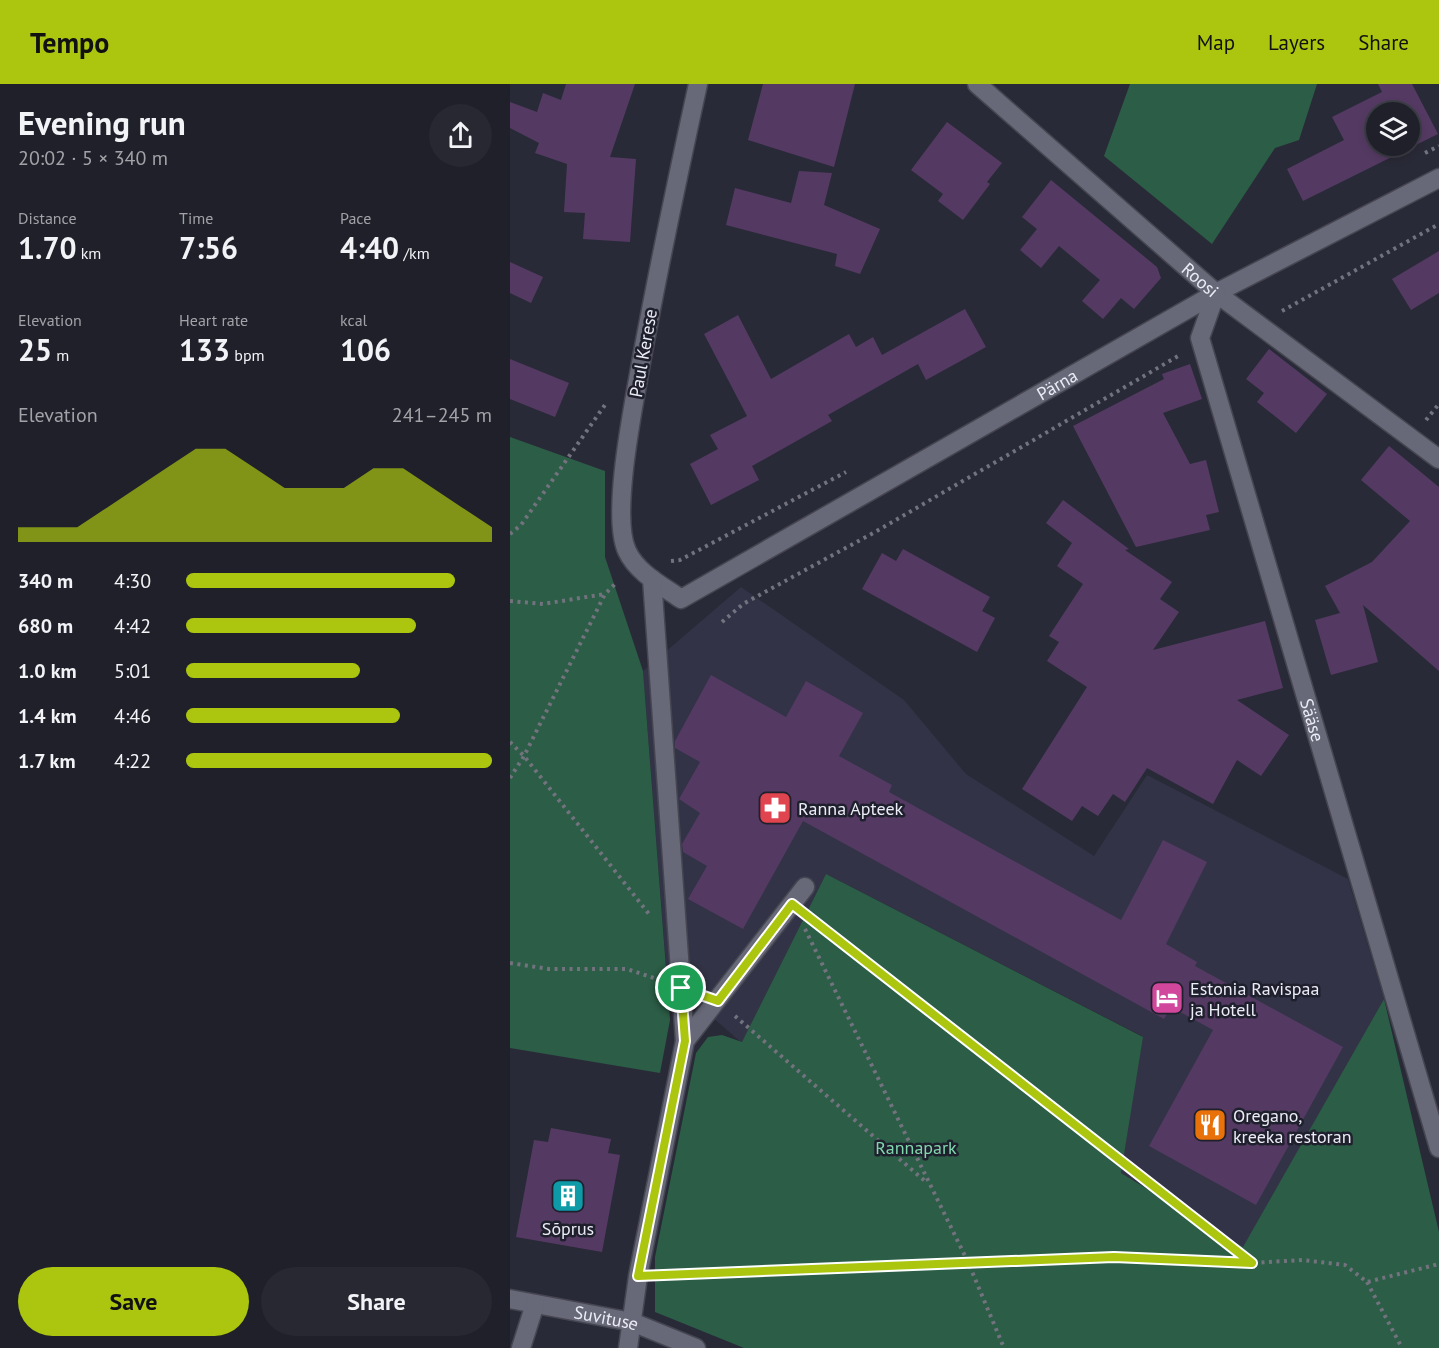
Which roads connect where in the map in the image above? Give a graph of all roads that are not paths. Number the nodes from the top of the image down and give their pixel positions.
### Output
1 (698, 84) edge
2 (977, 84) edge
3 (1439, 178) edge
4 (1216, 293) junction
5 (1439, 459) edge
6 (652, 579) junction
7 (681, 599) joint
8 (805, 887) dead end
9 (685, 1041) junction
10 (1439, 1148) edge
11 (510, 1299) edge
12 (535, 1304) junction
13 (632, 1322) junction
14 (521, 1348) edge
15 (628, 1348) edge
16 (696, 1348) edge

1 - 6 street, Paul Kerese
2 - 4 street, Roosi
3 - 4 street, Pärna
4 - 5 street, Roosi
4 - 7 street, Pärna
4 - 10 street, Sääse
6 - 7 street, Paul Kerese
6 - 9 street
8 - 9 street
9 - 13 street
11 - 12 street, Suvituse
12 - 13 street, Suvituse
12 - 14 street
13 - 15 street
13 - 16 street, Suvituse

